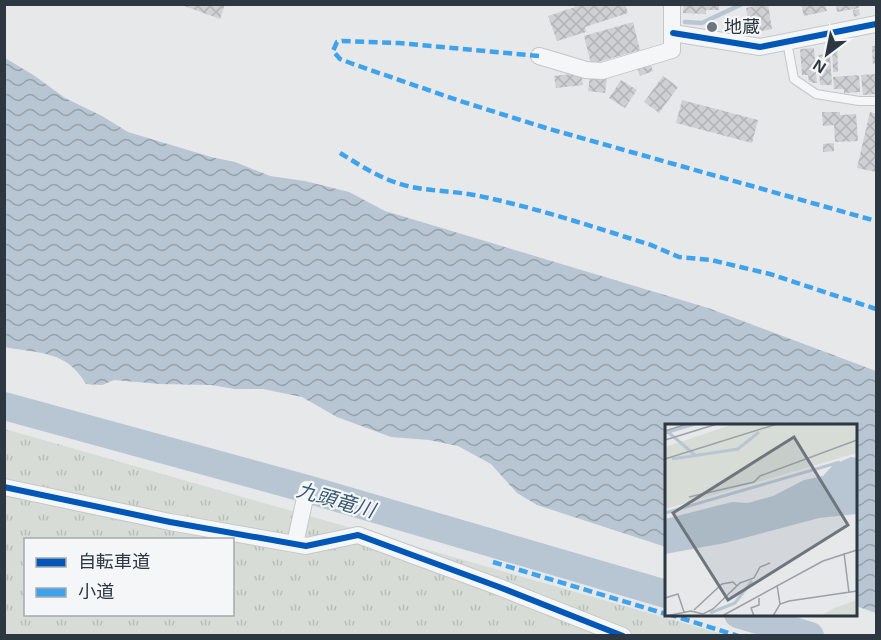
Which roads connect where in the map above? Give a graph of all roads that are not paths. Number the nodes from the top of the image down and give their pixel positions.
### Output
1 (672, 4) edge
2 (876, 24) edge
3 (673, 33) junction
4 (787, 42) junction
5 (539, 56) dead end
6 (876, 101) edge
7 (4, 487) edge
8 (307, 489) dead end
9 (295, 544) junction
10 (623, 636) edge

1 - 3 street
2 - 4 street
3 - 4 street
3 - 5 street
4 - 6 lane
7 - 9 street
8 - 9 street
9 - 10 street

